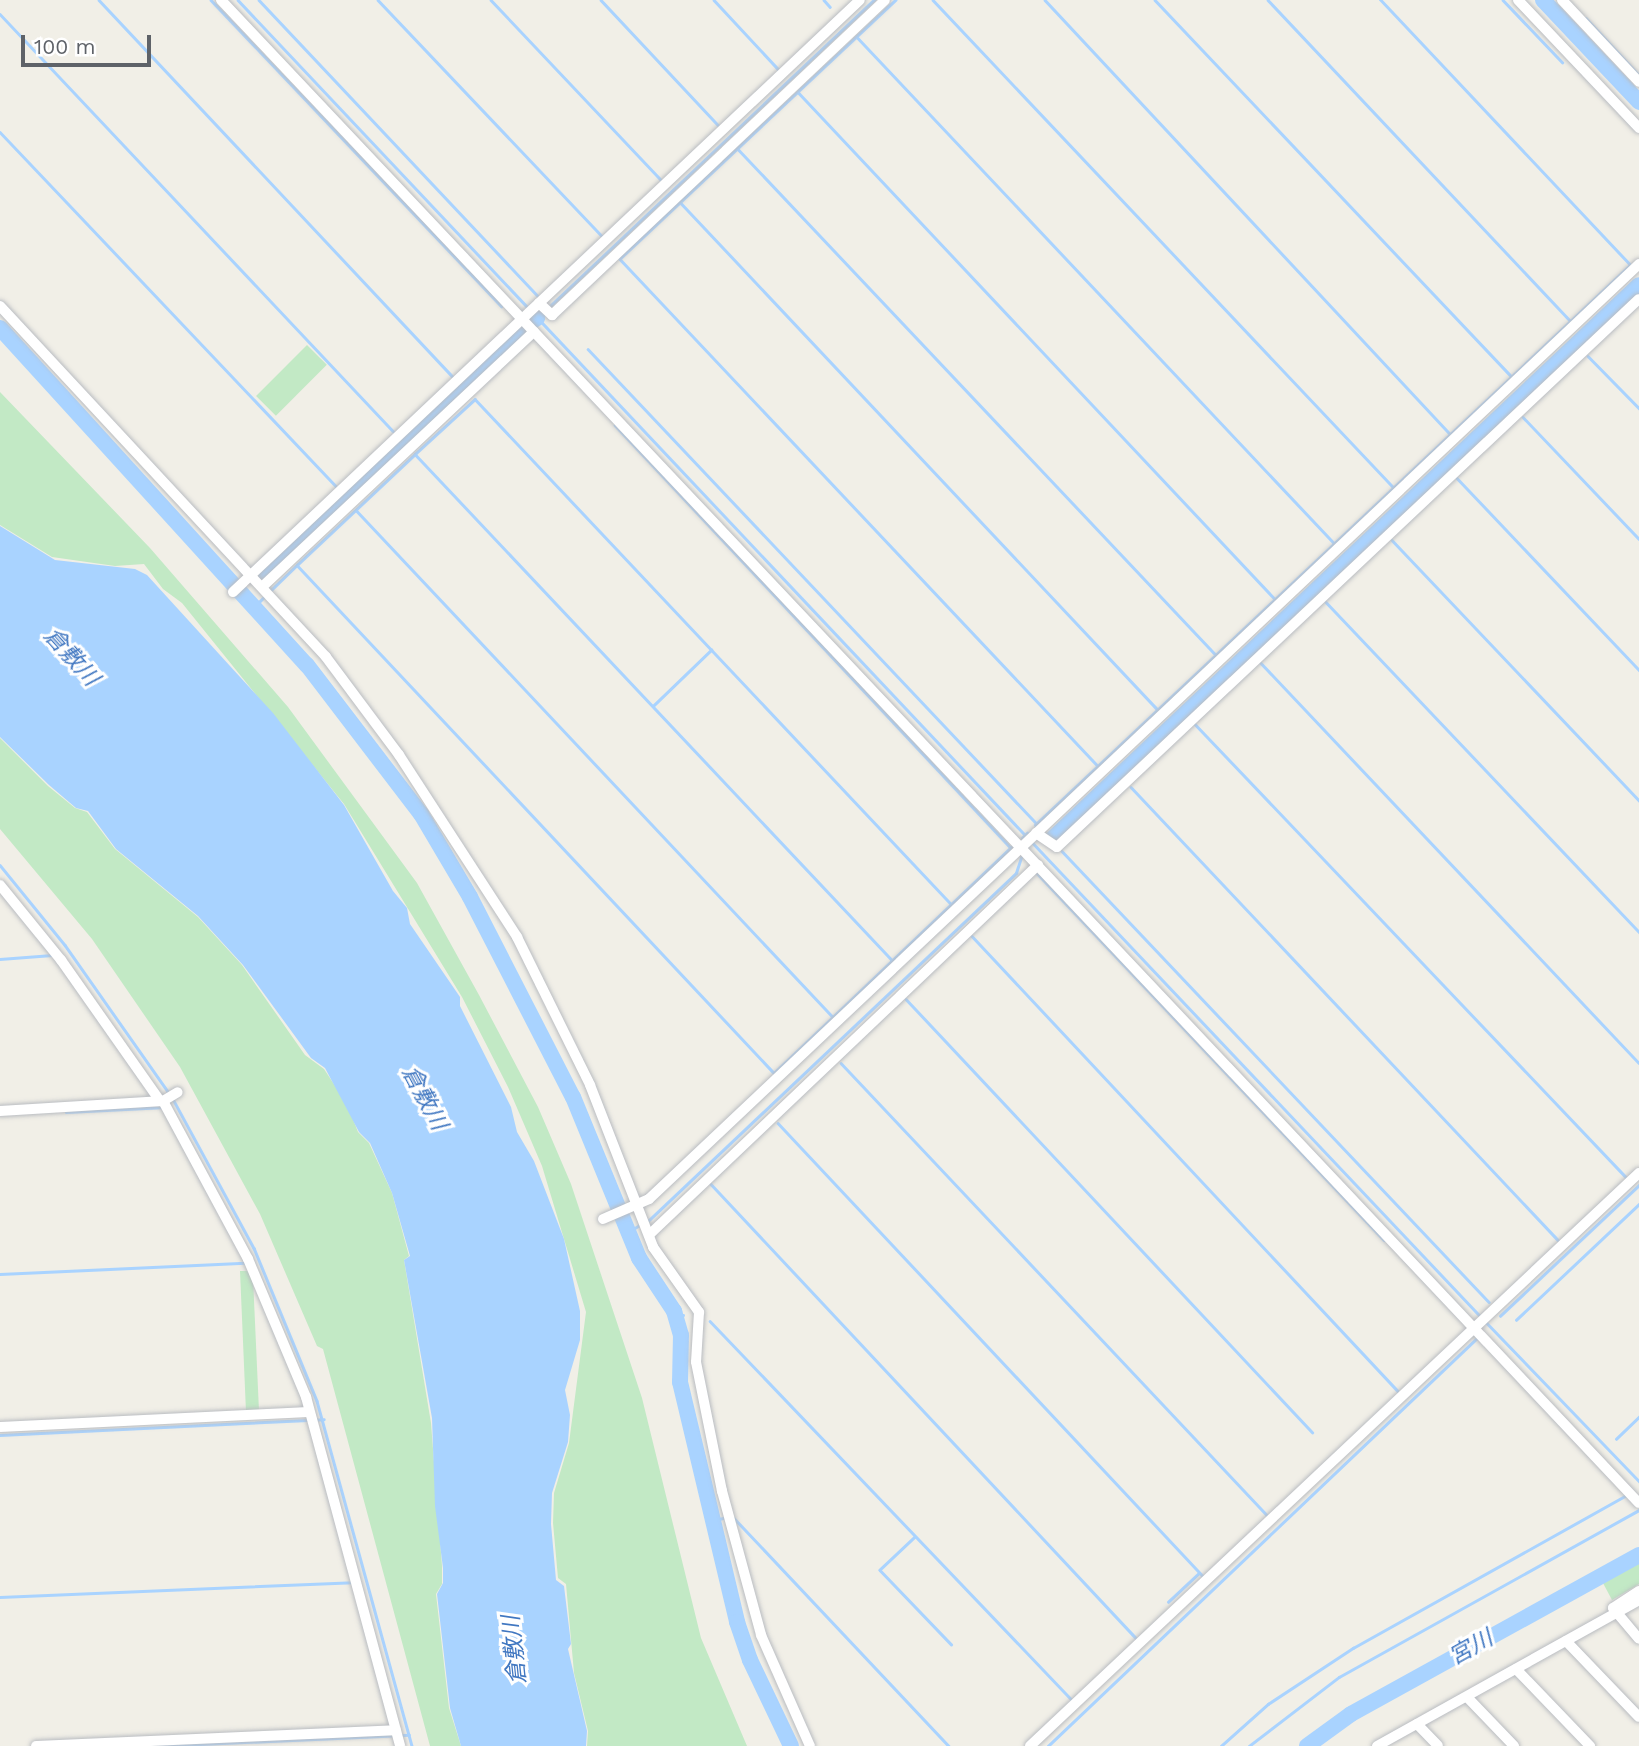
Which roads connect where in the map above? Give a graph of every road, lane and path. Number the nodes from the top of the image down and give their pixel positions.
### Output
1 (221, 0) edge
2 (860, 0) edge
3 (885, 0) edge
4 (1518, 0) edge
5 (1562, 0) edge
6 (1639, 82) edge
7 (1639, 128) edge
8 (1639, 264) edge
9 (1639, 299) edge
10 (0, 306) edge
11 (530, 310) junction
12 (534, 332) junction
13 (247, 578) junction
14 (233, 592) dead end
15 (265, 592) junction
16 (1029, 840) junction
17 (1038, 865) junction
18 (0, 885) edge
19 (167, 1101) junction
20 (0, 1111) edge
21 (1639, 1173) edge
22 (635, 1205) junction
23 (607, 1216) dead end
24 (646, 1227) junction
25 (1480, 1321) junction
26 (313, 1418) junction
27 (0, 1427) edge
28 (1639, 1503) edge
29 (1639, 1591) edge
30 (1639, 1600) edge
31 (1615, 1614) junction
32 (1639, 1639) edge
33 (1566, 1642) junction
34 (1516, 1669) junction
35 (1467, 1697) junction
36 (1639, 1717) edge
37 (1417, 1724) junction
38 (397, 1737) edge
39 (36, 1746) edge
40 (810, 1746) edge
41 (1030, 1746) edge
42 (1377, 1746) edge
43 (1438, 1746) edge
44 (1514, 1746) edge
45 (1590, 1746) edge

1 - 11 street
2 - 11 street
3 - 11 street
4 - 7 street
5 - 6 street
8 - 16 street
9 - 16 street
10 - 13 street
11 - 12 street
11 - 13 street
12 - 15 street
12 - 16 street
13 - 14 street
13 - 15 street
15 - 22 street
16 - 17 street
16 - 22 street
17 - 24 street
17 - 25 street
18 - 19 street
19 - 20 street
19 - 26 street
21 - 25 street
22 - 23 street
22 - 24 street
24 - 40 street
25 - 28 street
25 - 41 street
26 - 27 street
26 - 38 street
29 - 31 street
30 - 31 street
31 - 32 street
31 - 33 street
33 - 34 street
33 - 36 street
34 - 35 street
34 - 45 street
35 - 37 street
35 - 44 street
37 - 42 street
37 - 43 street
38 - 39 street

